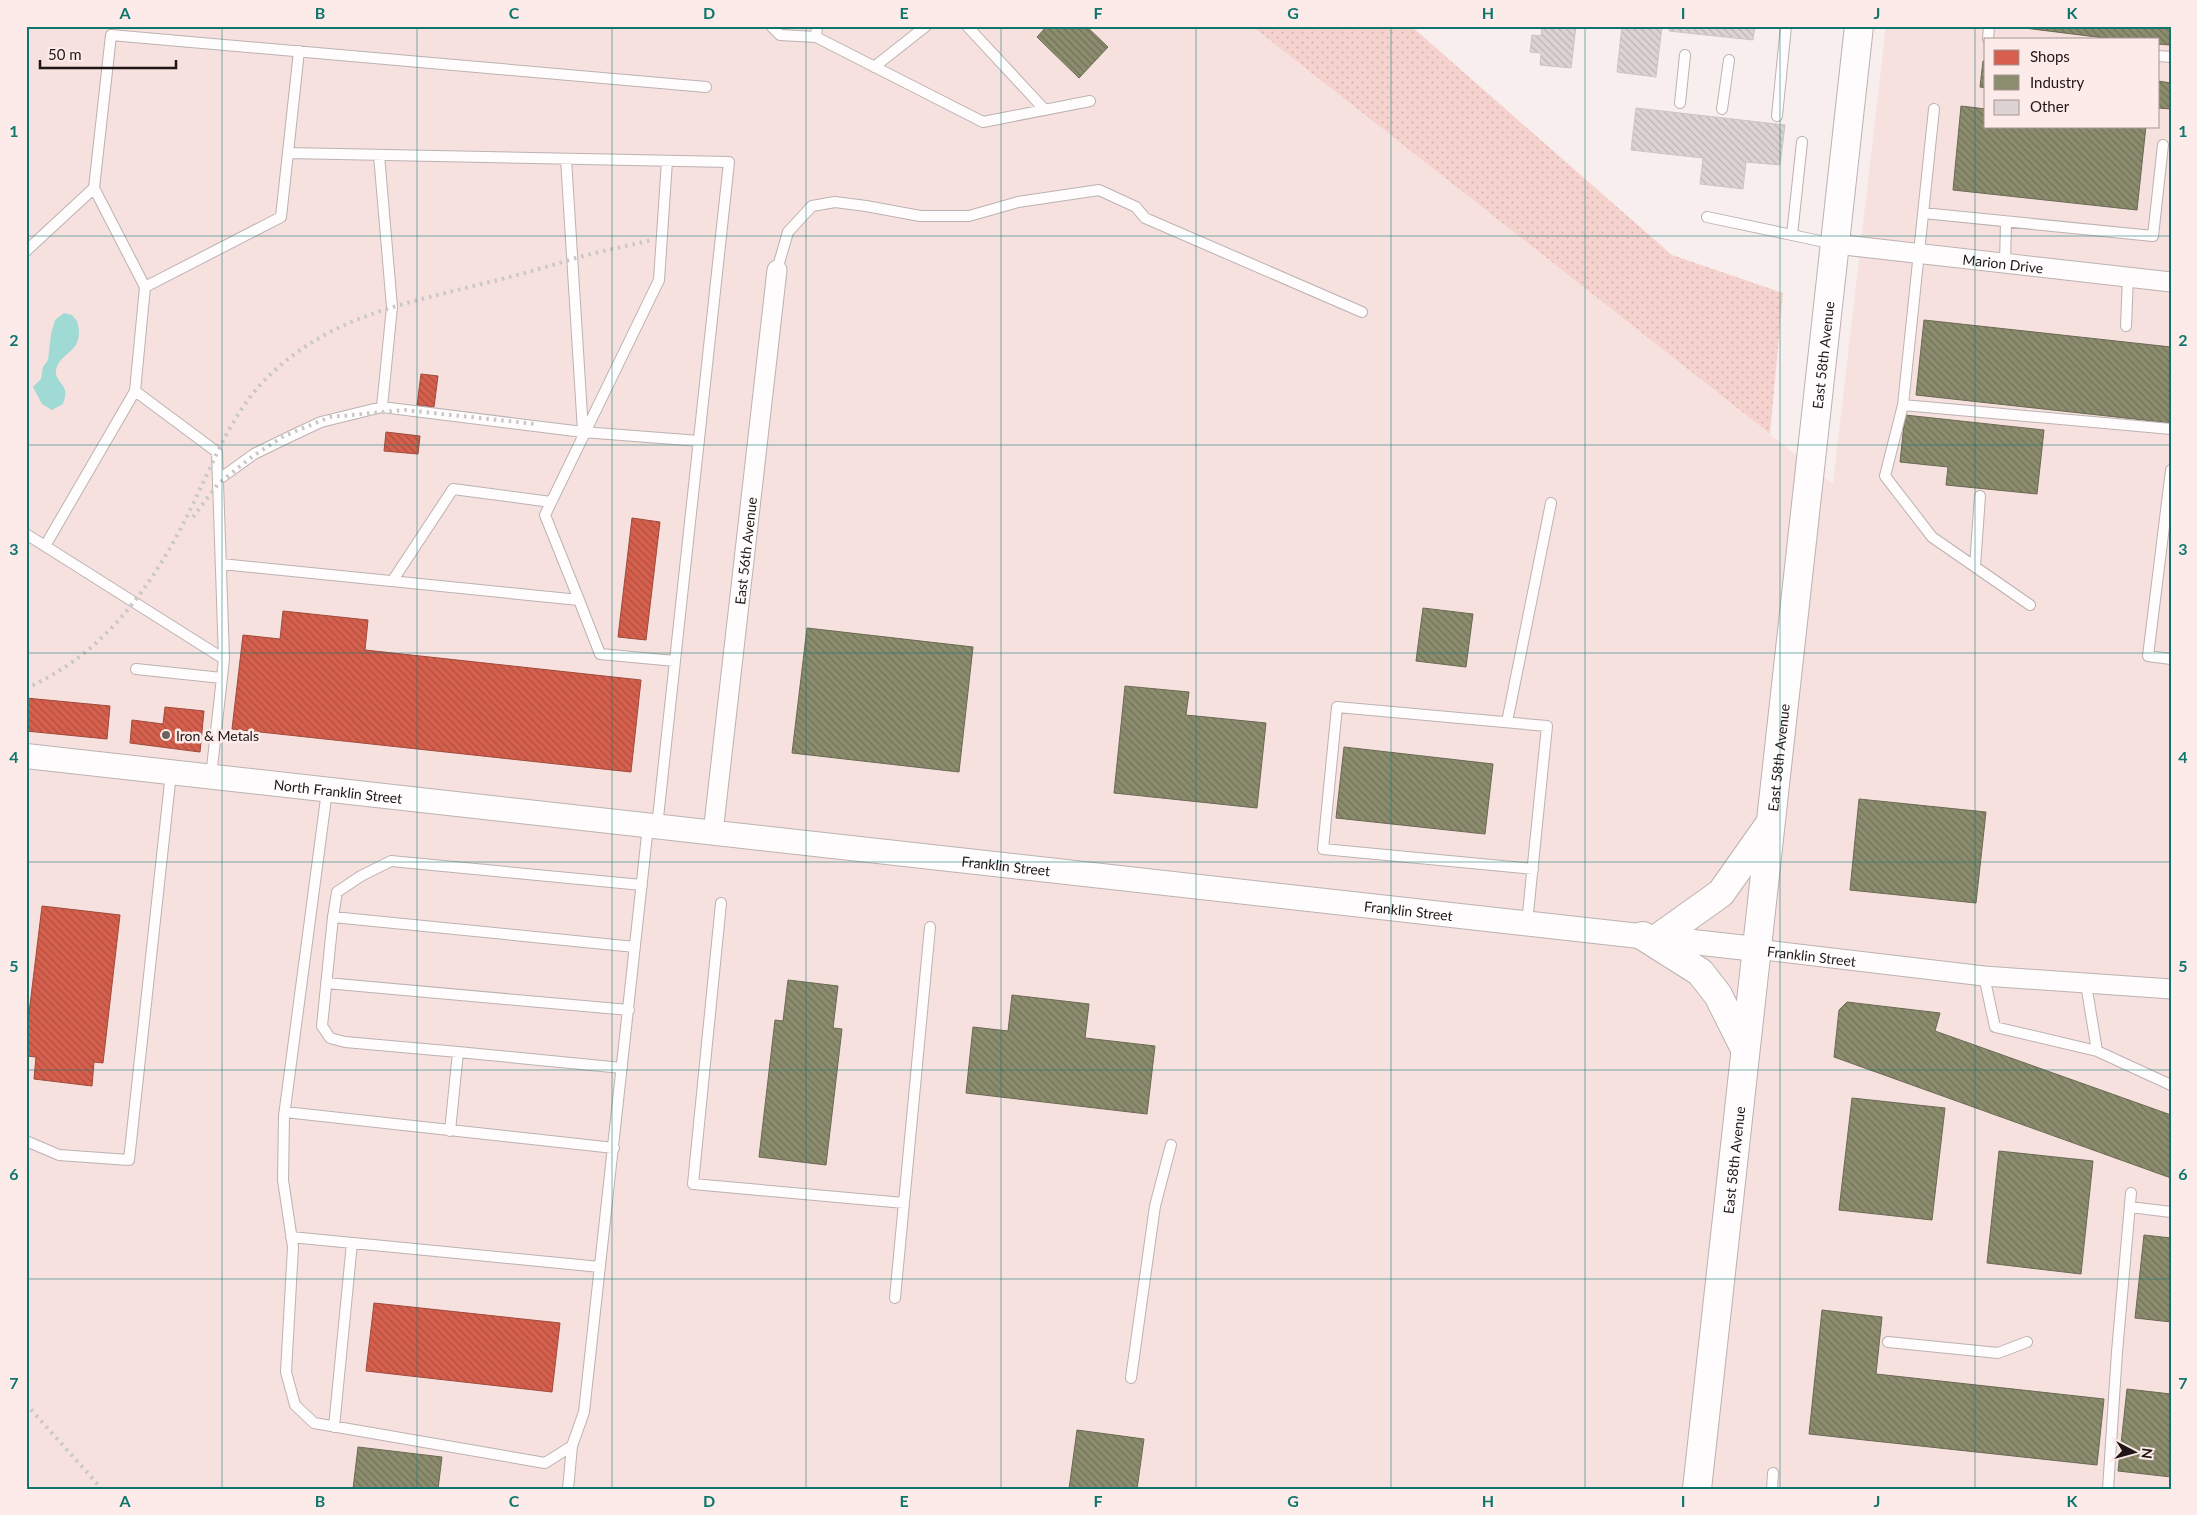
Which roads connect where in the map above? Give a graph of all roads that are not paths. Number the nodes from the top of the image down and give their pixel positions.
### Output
1 (771, 26) edge
2 (926, 26) edge
3 (967, 26) edge
4 (1786, 26) edge
5 (1859, 26) edge
6 (817, 32) edge
7 (299, 51) junction
8 (1685, 54) dead end
9 (1729, 60) dead end
10 (874, 67) junction
11 (706, 87) dead end
12 (1090, 101) dead end
13 (1680, 103) dead end
14 (1722, 109) dead end
15 (1934, 109) dead end
16 (1045, 110) junction
17 (1776, 116) dead end
18 (1802, 142) dead end
19 (2163, 145) dead end
20 (288, 153) junction
21 (378, 155) junction
22 (566, 159) junction
23 (667, 161) junction
24 (94, 188) junction
25 (1924, 214) junction
26 (1707, 217) dead end
27 (2006, 222) junction
28 (1792, 234) junction
29 (1835, 244) junction
30 (26, 251) edge
31 (1919, 253) junction
32 (2005, 263) junction
33 (778, 270) joint
34 (2128, 277) junction
35 (2171, 282) edge
36 (145, 287) junction
37 (1362, 312) dead end
38 (2126, 326) dead end
39 (135, 391) junction
40 (1903, 405) junction
41 (382, 407) junction
42 (2171, 429) edge
43 (584, 432) junction
44 (699, 441) junction
45 (2171, 470) edge
46 (218, 480) junction
47 (1980, 496) dead end
48 (551, 502) junction
49 (1551, 503) dead end
50 (26, 534) edge
51 (45, 546) junction
52 (221, 564) junction
53 (1975, 566) junction
54 (393, 580) junction
55 (578, 600) junction
56 (2030, 605) dead end
57 (224, 659) junction
58 (2171, 659) edge
59 (675, 661) junction
60 (136, 669) dead end
61 (222, 678) junction
62 (1507, 722) junction
63 (26, 756) edge
64 (171, 773) junction
65 (211, 777) junction
66 (328, 790) junction
67 (1770, 824) junction
68 (653, 827) junction
69 (713, 833) junction
70 (1533, 869) junction
71 (642, 885) junction
72 (721, 903) dead end
73 (333, 917) junction
74 (1528, 924) junction
75 (930, 927) dead end
76 (1651, 937) junction
77 (636, 947) junction
78 (1756, 949) junction
79 (1984, 976) junction
80 (326, 983) junction
81 (2086, 984) junction
82 (2171, 989) edge
83 (628, 1010) junction
84 (1745, 1049) junction
85 (2097, 1051) junction
86 (458, 1052) junction
87 (622, 1068) junction
88 (2171, 1085) edge
89 (285, 1112) junction
90 (450, 1130) junction
91 (26, 1141) edge
92 (1171, 1145) dead end
93 (614, 1148) junction
94 (2131, 1193) dead end
95 (904, 1203) junction
96 (2130, 1207) junction
97 (2171, 1212) edge
98 (291, 1237) junction
99 (352, 1243) junction
100 (600, 1267) junction
101 (895, 1298) dead end
102 (1888, 1342) dead end
103 (2027, 1342) dead end
104 (1131, 1378) dead end
105 (334, 1427) junction
106 (572, 1446) junction
107 (1773, 1473) dead end
108 (568, 1489) edge
109 (1697, 1489) edge
110 (1772, 1489) edge
111 (2108, 1489) edge

1 - 6 lane
2 - 10 lane
3 - 16 lane
4 - 17 lane
5 - 29 main road, East 58th Avenue
6 - 10 lane
7 - 11 lane
7 - 20 lane
7 - 24 lane
8 - 13 lane
9 - 14 lane
10 - 16 lane
12 - 16 lane
15 - 25 lane
18 - 28 lane
19 - 27 lane
20 - 21 lane
20 - 36 lane
21 - 22 lane
21 - 41 lane
22 - 23 lane
22 - 43 lane
23 - 43 lane
23 - 44 lane
24 - 30 lane
24 - 36 lane
25 - 27 lane
25 - 31 lane
26 - 28 lane
27 - 32 lane
28 - 29 lane
29 - 31 street, Marion Drive
29 - 67 main road, East 58th Avenue
31 - 32 street, Marion Drive
31 - 40 lane
32 - 34 street, Marion Drive
33 - 37 lane
33 - 69 street, East 56th Avenue
34 - 35 street, Marion Drive
34 - 38 lane
36 - 39 lane
39 - 46 lane
39 - 51 lane
40 - 42 lane
40 - 53 lane
41 - 43 lane
41 - 46 lane
43 - 44 lane
43 - 48 lane
44 - 59 lane
45 - 58 lane
46 - 52 lane
47 - 53 lane
48 - 54 lane
48 - 55 lane
49 - 62 lane
50 - 51 lane
51 - 57 lane
52 - 54 lane
52 - 57 lane
53 - 56 lane
54 - 55 lane
55 - 59 lane
57 - 61 lane
59 - 68 lane
60 - 61 lane
61 - 65 lane
62 - 70 lane
62 - 70 lane
63 - 64 street, North Franklin Street
64 - 65 street, North Franklin Street
64 - 91 lane
65 - 66 street, North Franklin Street
66 - 68 street, North Franklin Street
66 - 89 lane
67 - 76 main road
67 - 78 main road, East 58th Avenue
68 - 69 street, Franklin Street
68 - 71 lane
69 - 74 street, Franklin Street
70 - 74 lane
71 - 73 lane
71 - 77 lane
72 - 95 lane
73 - 77 lane
73 - 80 lane
74 - 76 street, Franklin Street
75 - 95 lane
76 - 78 street, Franklin Street
76 - 84 main road
77 - 83 lane
78 - 79 street, Franklin Street
78 - 84 main road, East 58th Avenue
79 - 81 street, Franklin Street
79 - 85 lane
80 - 83 lane
80 - 86 lane
81 - 82 street, Franklin Street
81 - 85 lane
83 - 87 lane
84 - 109 main road, East 58th Avenue
85 - 88 lane
86 - 87 lane
86 - 90 lane
87 - 93 lane
89 - 90 lane
89 - 98 lane
90 - 93 lane
92 - 104 lane
93 - 100 lane
94 - 96 lane
95 - 101 lane
96 - 97 lane
96 - 111 lane
98 - 99 lane
98 - 105 lane
99 - 100 lane
99 - 105 lane
100 - 106 lane
102 - 103 lane
105 - 106 lane
106 - 108 lane
107 - 110 lane

